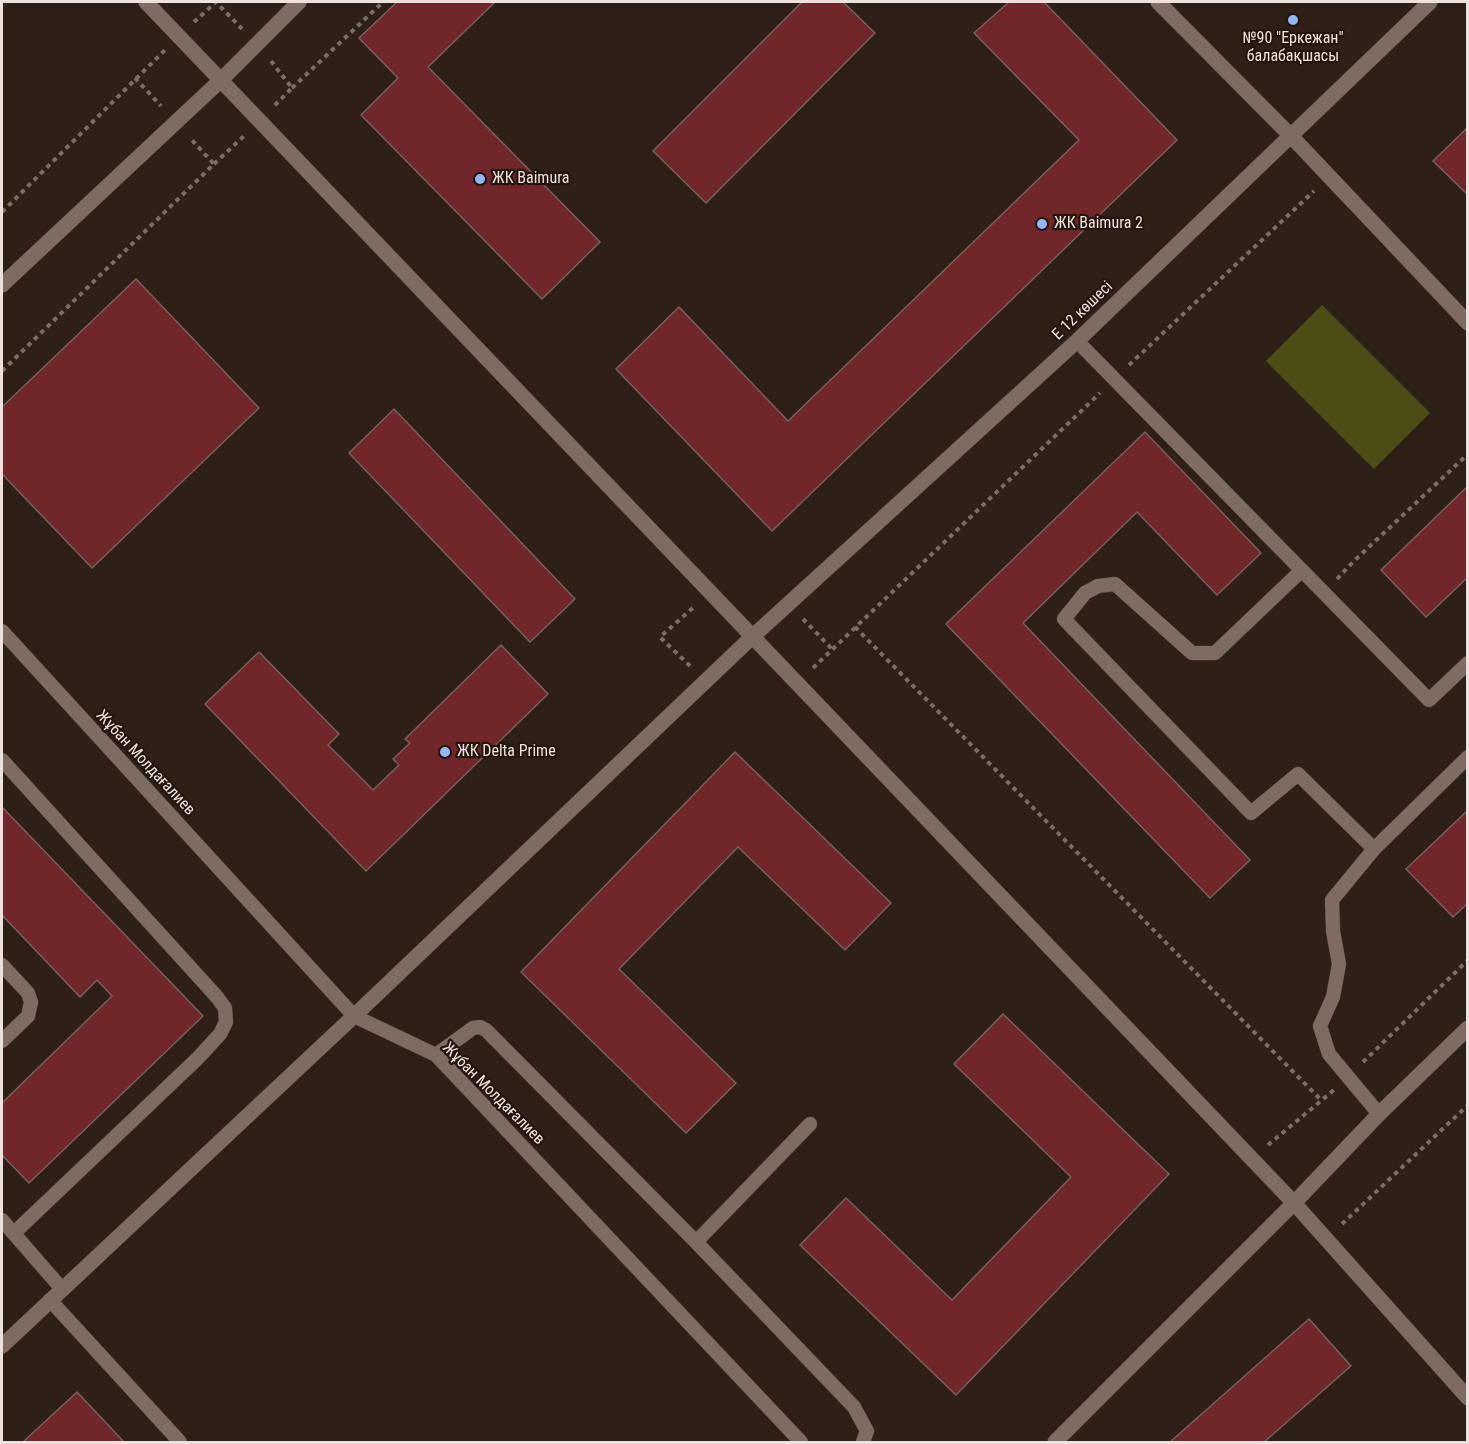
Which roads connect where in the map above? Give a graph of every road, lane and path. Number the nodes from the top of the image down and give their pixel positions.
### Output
1 (146, 2) edge
2 (216, 2) edge
3 (299, 2) edge
4 (383, 2) edge
5 (1158, 2) edge
6 (1430, 2) edge
7 (180, 36) junction
8 (135, 78) junction
9 (221, 80) junction
10 (292, 88) dead end
11 (175, 122) junction
12 (1291, 136) junction
13 (1330, 177) junction
14 (2, 212) edge
15 (2, 285) edge
16 (1467, 323) edge
17 (1077, 341) junction
18 (2, 370) edge
19 (1115, 379) junction
20 (1467, 454) edge
21 (1302, 570) junction
22 (710, 592) junction
23 (1325, 593) junction
24 (788, 604) junction
25 (855, 627) junction
26 (2, 631) edge
27 (752, 637) junction
28 (832, 649) junction
29 (1467, 663) edge
30 (705, 681) junction
31 (796, 684) junction
32 (1467, 757) edge
33 (2, 760) edge
34 (1374, 849) junction
35 (2, 965) edge
36 (354, 1016) junction
37 (1467, 1028) edge
38 (2, 1041) edge
39 (436, 1055) junction
40 (1321, 1100) dead end
41 (1467, 1105) edge
42 (1379, 1114) junction
43 (810, 1124) dead end
44 (1294, 1203) junction
45 (2, 1220) edge
46 (14, 1233) junction
47 (1326, 1239) junction
48 (696, 1242) junction
49 (62, 1289) junction
50 (50, 1300) junction
51 (2, 1346) edge
52 (1467, 1398) edge
53 (171, 1439) edge
54 (801, 1443) edge
55 (863, 1443) edge
56 (1055, 1443) edge

1 - 7 street
2 - 7 path
3 - 9 street
4 - 10 path
5 - 12 street
6 - 12 street, Е 12 көшесі
7 - 8 path
7 - 9 street
8 - 11 path
8 - 14 path
9 - 11 street
9 - 22 street
11 - 15 street
11 - 18 path
12 - 13 street
12 - 17 street, Е 12 көшесі
13 - 16 street
13 - 19 path
17 - 19 lane
17 - 24 street, Е 12 көшесі
19 - 21 lane
19 - 25 path
20 - 23 path
21 - 23 lane
21 - 34 lane
22 - 27 street
22 - 30 path
23 - 29 lane
24 - 27 street, Е 12 көшесі
24 - 28 path
25 - 28 path
25 - 40 path
26 - 36 lane, Жұбан Молдағалиев
27 - 30 street, Е 12 көшесі
27 - 31 street
28 - 31 path
30 - 36 street, Е 12 көшесі
31 - 44 street
32 - 34 lane
33 - 46 lane
34 - 42 lane
35 - 38 lane
36 - 39 lane, Жұбан Молдағалиев
36 - 49 street, Е 12 көшесі
37 - 42 street
39 - 48 lane
39 - 54 lane, Жұбан Молдағалиев
41 - 47 path
42 - 44 street
43 - 48 lane
44 - 47 street
44 - 56 street
45 - 46 lane
46 - 49 lane
47 - 52 street
48 - 55 lane
49 - 50 street, Е 12 көшесі
50 - 51 street, Е 12 көшесі
50 - 53 lane

